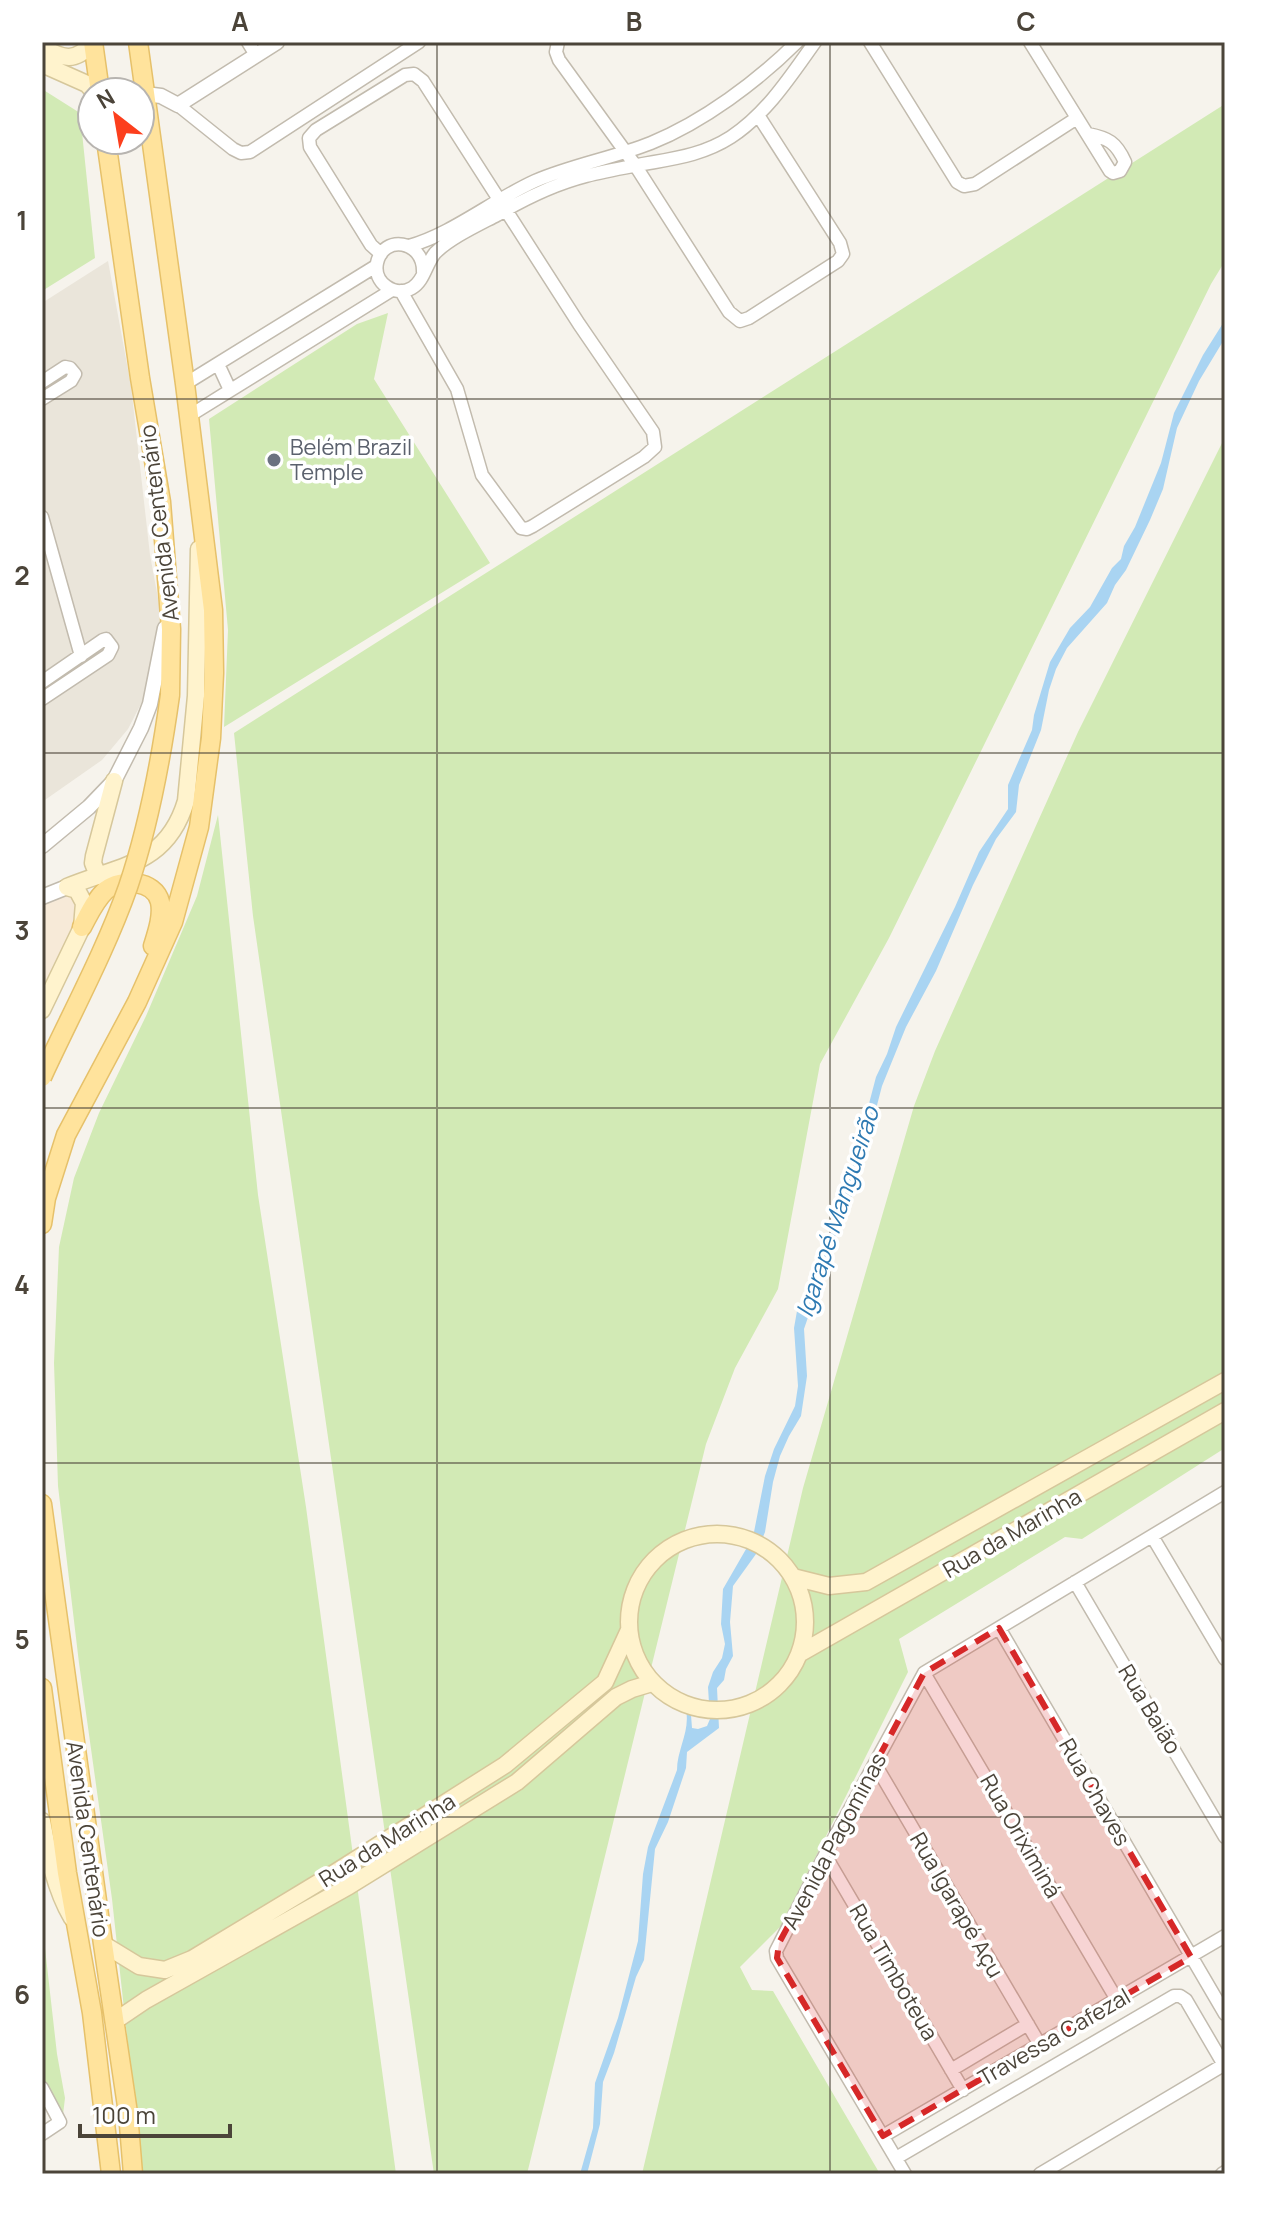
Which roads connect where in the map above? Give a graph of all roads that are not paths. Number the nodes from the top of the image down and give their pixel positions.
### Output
1 (93, 42) edge
2 (138, 42) edge
3 (277, 42) edge
4 (419, 42) edge
5 (558, 42) edge
6 (797, 42) edge
7 (815, 42) edge
8 (870, 42) edge
9 (1030, 42) edge
10 (42, 47) edge
11 (252, 48) edge
12 (42, 64) edge
13 (96, 76) edge
14 (143, 76) edge
15 (76, 78) edge
16 (156, 95) edge
17 (178, 105) junction
18 (758, 115) junction
19 (1077, 118) junction
20 (1088, 134) dead end
21 (625, 152) junction
22 (108, 156) edge
23 (154, 156) edge
24 (635, 165) junction
25 (502, 205) junction
26 (409, 246) junction
27 (378, 260) junction
28 (423, 272) junction
29 (339, 290) junction
30 (396, 291) junction
31 (354, 313) junction
32 (218, 364) junction
33 (42, 382) edge
34 (185, 384) junction
35 (230, 390) junction
36 (42, 399) edge
37 (189, 416) junction
38 (200, 508) junction
39 (42, 517) edge
40 (170, 608) junction
41 (81, 656) junction
42 (42, 682) edge
43 (42, 699) edge
44 (114, 781) junction
45 (42, 846) edge
46 (98, 876) junction
47 (67, 887) junction
48 (42, 897) edge
49 (82, 927) junction
50 (137, 1002) junction
51 (42, 1010) edge
52 (42, 1077) edge
53 (42, 1224) edge
54 (1225, 1381) edge
55 (1225, 1411) edge
56 (1224, 1495) edge
57 (42, 1504) edge
58 (1152, 1536) junction
59 (793, 1577) junction
60 (1075, 1582) junction
61 (999, 1628) junction
62 (629, 1630) junction
63 (799, 1654) junction
64 (1225, 1659) edge
65 (924, 1673) junction
66 (652, 1683) junction
67 (42, 1688) edge
68 (875, 1764) junction
69 (42, 1821) edge
70 (1225, 1837) edge
71 (825, 1855) junction
72 (78, 1929) junction
73 (1225, 1936) edge
74 (103, 1944) junction
75 (1191, 1957) junction
76 (1117, 2000) junction
77 (1225, 2014) edge
78 (115, 2021) junction
79 (1028, 2024) junction
80 (1040, 2045) junction
81 (1225, 2064) edge
82 (951, 2070) junction
83 (42, 2088) edge
84 (963, 2090) junction
85 (42, 2134) edge
86 (883, 2136) junction
87 (896, 2158) junction
88 (111, 2174) edge
89 (133, 2174) edge
90 (905, 2174) edge
91 (1040, 2174) edge

1 - 10 main road
1 - 13 main road
2 - 14 main road, Avenida Centenário
3 - 11 street
4 - 17 street
5 - 21 street
6 - 21 street
7 - 18 street
8 - 19 street
9 - 19 street
11 - 17 street
12 - 15 main road
16 - 17 street
18 - 24 street
18 - 24 street
19 - 20 street
21 - 24 street
21 - 25 street
22 - 40 main road, Avenida Centenário
23 - 34 main road, Avenida Centenário
24 - 25 street
25 - 26 street
25 - 27 street
25 - 28 street
25 - 30 street
26 - 27 street
26 - 28 street
27 - 29 street
27 - 30 street
28 - 30 street
29 - 31 street
29 - 32 street
30 - 31 street
31 - 35 street
32 - 34 street
32 - 35 street
33 - 36 street
34 - 37 main road, Avenida Centenário
35 - 37 street
37 - 38 main road, Avenida Centenário
38 - 46 main road, Avenida Centenário
38 - 50 main road, Avenida Centenário
39 - 41 street
40 - 44 street
40 - 52 main road, Avenida Centenário, bridge
41 - 42 street
41 - 43 street
44 - 45 street
44 - 46 main road
46 - 47 main road
47 - 48 street
47 - 49 main road
49 - 50 main road
49 - 51 main road
50 - 53 main road, Avenida Centenário
54 - 59 main road, Rua da Marinha
55 - 63 main road, Rua da Marinha
56 - 58 street
57 - 74 main road, Avenida Centenário
58 - 60 street
58 - 64 street
59 - 62 main road
59 - 63 main road
60 - 61 street
60 - 70 street, Rua Baião
61 - 65 street
61 - 75 street, Rua Chaves
62 - 66 main road
62 - 74 main road, Rua da Marinha
63 - 66 main road
65 - 68 street, Avenida Pagominas
65 - 76 street, Rua Oriximiná
66 - 78 main road, Rua da Marinha
67 - 72 main road, Avenida Centenário
68 - 71 street, Avenida Pagominas
68 - 79 street, Rua Igarapé Açu
69 - 72 main road
71 - 82 street, Rua Timboteua
71 - 86 street, Avenida Pagominas
72 - 88 main road, Avenida Centenário
73 - 75 street, Travessa Cafezal
74 - 78 main road, Avenida Centenário
75 - 76 street, Travessa Cafezal
75 - 77 street, Rua Chaves
76 - 80 street, Travessa Cafezal
78 - 89 main road, Avenida Centenário
79 - 80 street, Rua Igarapé Açu
79 - 82 street
80 - 84 street, Travessa Cafezal
81 - 87 street, Travessa Cafezal
81 - 91 street
82 - 84 street, Rua Timboteua
83 - 85 street
84 - 86 street, Travessa Cafezal
86 - 87 street, Avenida Pagominas
87 - 90 street, Avenida Pagominas

